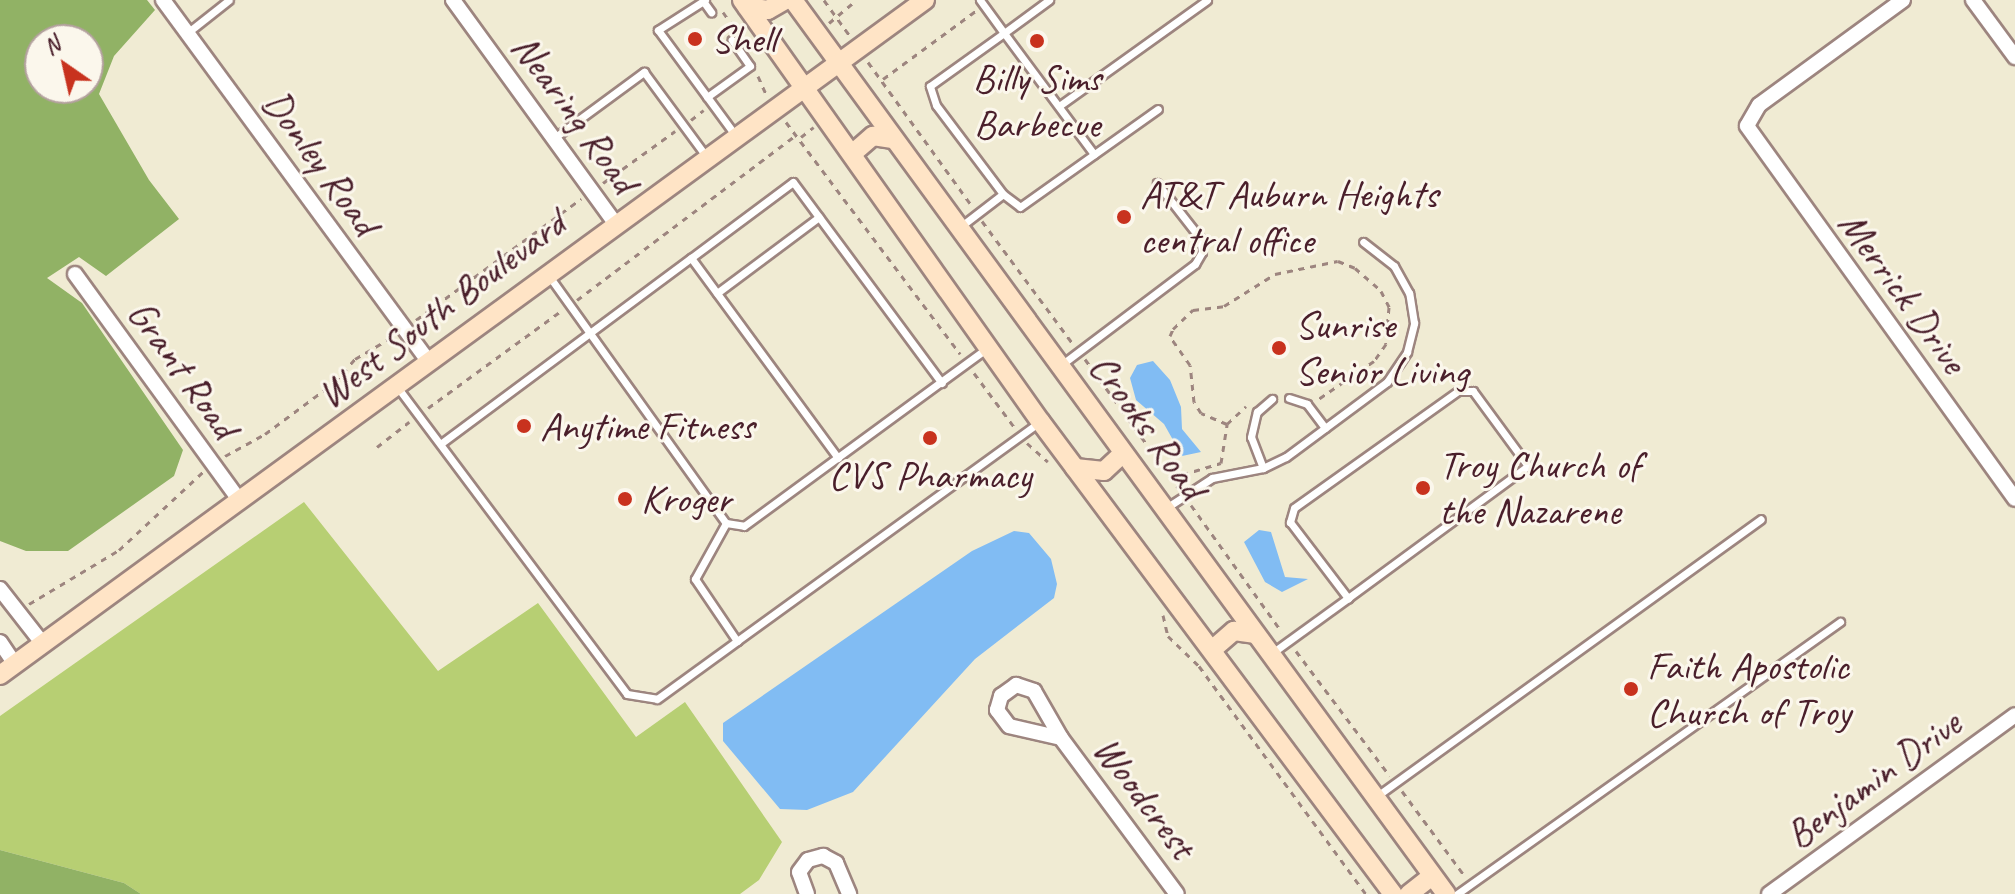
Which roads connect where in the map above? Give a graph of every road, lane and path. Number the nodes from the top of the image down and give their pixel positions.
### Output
1 (163, 0) edge
2 (229, 0) edge
3 (453, 0) edge
4 (785, 0) edge
5 (793, 0) edge
6 (824, 0) edge
7 (856, 0) edge
8 (925, 0) edge
9 (980, 0) edge
10 (1049, 0) edge
11 (1207, 0) edge
12 (1903, 0) edge
13 (1973, 0) edge
14 (704, 1) edge
15 (745, 3) edge
16 (711, 12) dead end
17 (974, 12) dead end
18 (725, 15) dead end
19 (737, 32) dead end
20 (187, 33) junction
21 (1004, 33) junction
22 (732, 40) dead end
23 (2015, 57) edge
24 (838, 63) junction
25 (877, 74) dead end
26 (879, 81) junction
27 (804, 87) junction
28 (707, 97) junction
29 (1059, 106) junction
30 (1158, 109) dead end
31 (704, 110) dead end
32 (692, 119) dead end
33 (791, 129) dead end
34 (674, 132) dead end
35 (808, 132) dead end
36 (736, 136) junction
37 (795, 136) junction
38 (801, 137) junction
39 (554, 138) junction
40 (893, 139) junction
41 (852, 154) junction
42 (1094, 154) junction
43 (707, 158) junction
44 (602, 183) dead end
45 (1157, 183) dead end
46 (1003, 194) junction
47 (967, 201) dead end
48 (577, 202) dead end
49 (819, 217) junction
50 (616, 224) junction
51 (958, 229) junction
52 (1363, 242) dead end
53 (691, 258) junction
54 (75, 274) dead end
55 (548, 274) junction
56 (717, 293) junction
57 (578, 298) dead end
58 (558, 313) dead end
59 (414, 321) dead end
60 (589, 333) junction
61 (394, 336) dead end
62 (988, 348) junction
63 (960, 354) dead end
64 (429, 362) junction
65 (1060, 367) junction
66 (974, 374) dead end
67 (942, 383) junction
68 (397, 386) junction
69 (1307, 396) dead end
70 (1256, 397) dead end
71 (1289, 398) dead end
72 (1272, 399) dead end
73 (428, 408) dead end
74 (1040, 421) junction
75 (408, 423) dead end
76 (1011, 423) dead end
77 (1227, 424) junction
78 (1325, 428) junction
79 (443, 442) junction
80 (1028, 444) dead end
81 (377, 447) dead end
82 (1123, 453) junction
83 (228, 454) dead end
84 (838, 458) junction
85 (1075, 468) junction
86 (1263, 468) junction
87 (204, 471) dead end
88 (1056, 472) dead end
89 (1171, 478) dead end
90 (2015, 499) edge
91 (240, 501) junction
92 (1193, 507) dead end
93 (1164, 509) junction
94 (1761, 519) dead end
95 (726, 523) junction
96 (0, 589) edge
97 (1348, 598) junction
98 (35, 600) dead end
99 (1162, 610) dead end
100 (1840, 622) dead end
101 (1281, 631) dead end
102 (1256, 634) junction
103 (737, 641) junction
104 (0, 642) edge
105 (43, 644) junction
106 (1213, 649) junction
107 (1295, 650) dead end
108 (1270, 654) junction
109 (8, 670) edge
110 (2015, 715) edge
111 (1061, 738) junction
112 (1396, 783) junction
113 (1375, 797) junction
114 (1432, 876) junction
115 (1464, 876) dead end
116 (1394, 892) edge
117 (807, 894) edge
118 (849, 894) edge
119 (1177, 894) edge
120 (1366, 894) edge
121 (1409, 894) edge
122 (1446, 894) edge
123 (1457, 894) edge
124 (1769, 894) edge

1 - 20 street, Donley Road
2 - 20 lane
3 - 39 street, Nearing Road
4 - 15 main road
5 - 24 main road, Crooks Road
6 - 7 path
8 - 24 main road, West South Boulevard
9 - 21 lane
10 - 21 lane
11 - 29 lane
12 - 90 street, Merrick Drive
13 - 23 street
14 - 16 lane
14 - 28 lane
15 - 27 main road, Crooks Road
17 - 26 path
18 - 19 path
20 - 64 street, Donley Road
21 - 29 lane
21 - 46 lane
22 - 28 lane
24 - 27 main road, West South Boulevard
24 - 40 main road, Crooks Road
25 - 26 path
26 - 47 path
27 - 36 main road, West South Boulevard
27 - 41 main road, Crooks Road
28 - 36 lane
29 - 42 lane
30 - 42 lane
31 - 32 path
33 - 37 path
34 - 44 path
35 - 38 path
36 - 43 main road, West South Boulevard
37 - 38 path
37 - 57 path
38 - 63 path
39 - 43 lane
39 - 50 street, Nearing Road
40 - 41 main road
40 - 51 main road, Crooks Road
41 - 62 main road, Crooks Road
42 - 46 lane
43 - 50 main road, West South Boulevard
45 - 65 lane
46 - 51 lane
48 - 59 path
49 - 53 lane
49 - 56 lane
49 - 67 lane
50 - 55 main road, West South Boulevard
51 - 65 main road, Crooks Road
52 - 78 lane
53 - 56 lane
53 - 60 lane
54 - 91 street, Grant Road
55 - 60 lane
55 - 64 main road, West South Boulevard
56 - 84 lane
58 - 73 path
60 - 79 lane
60 - 95 lane
61 - 83 path
62 - 67 lane
62 - 74 main road, Crooks Road
64 - 68 main road, West South Boulevard
65 - 82 main road, Crooks Road
66 - 76 path
67 - 84 lane
68 - 79 lane
68 - 91 main road, West South Boulevard
69 - 77 path
70 - 77 path
71 - 78 lane
72 - 86 lane
74 - 85 main road, Crooks Road
74 - 103 lane
75 - 81 path
77 - 89 path
78 - 86 lane
79 - 103 lane
80 - 88 path
82 - 85 main road
82 - 93 main road, Crooks Road
84 - 95 lane
85 - 106 main road, Crooks Road
86 - 93 lane
87 - 98 path
91 - 105 main road, West South Boulevard
92 - 101 path
93 - 102 main road, Crooks Road
94 - 112 lane
95 - 103 lane
96 - 105 street
97 - 97 lane
97 - 108 lane
99 - 120 path
100 - 123 lane
102 - 106 main road
102 - 108 main road, Crooks Road
104 - 109 street
105 - 109 main road, West South Boulevard
106 - 116 main road, Crooks Road
107 - 112 path
108 - 113 main road, Crooks Road
110 - 124 street, Benjamin Drive
111 - 111 street, Woodcrest
111 - 119 street, Woodcrest
112 - 113 lane
112 - 115 path
113 - 114 main road, Crooks Road
114 - 121 main road
114 - 122 main road, Crooks Road
117 - 118 street

